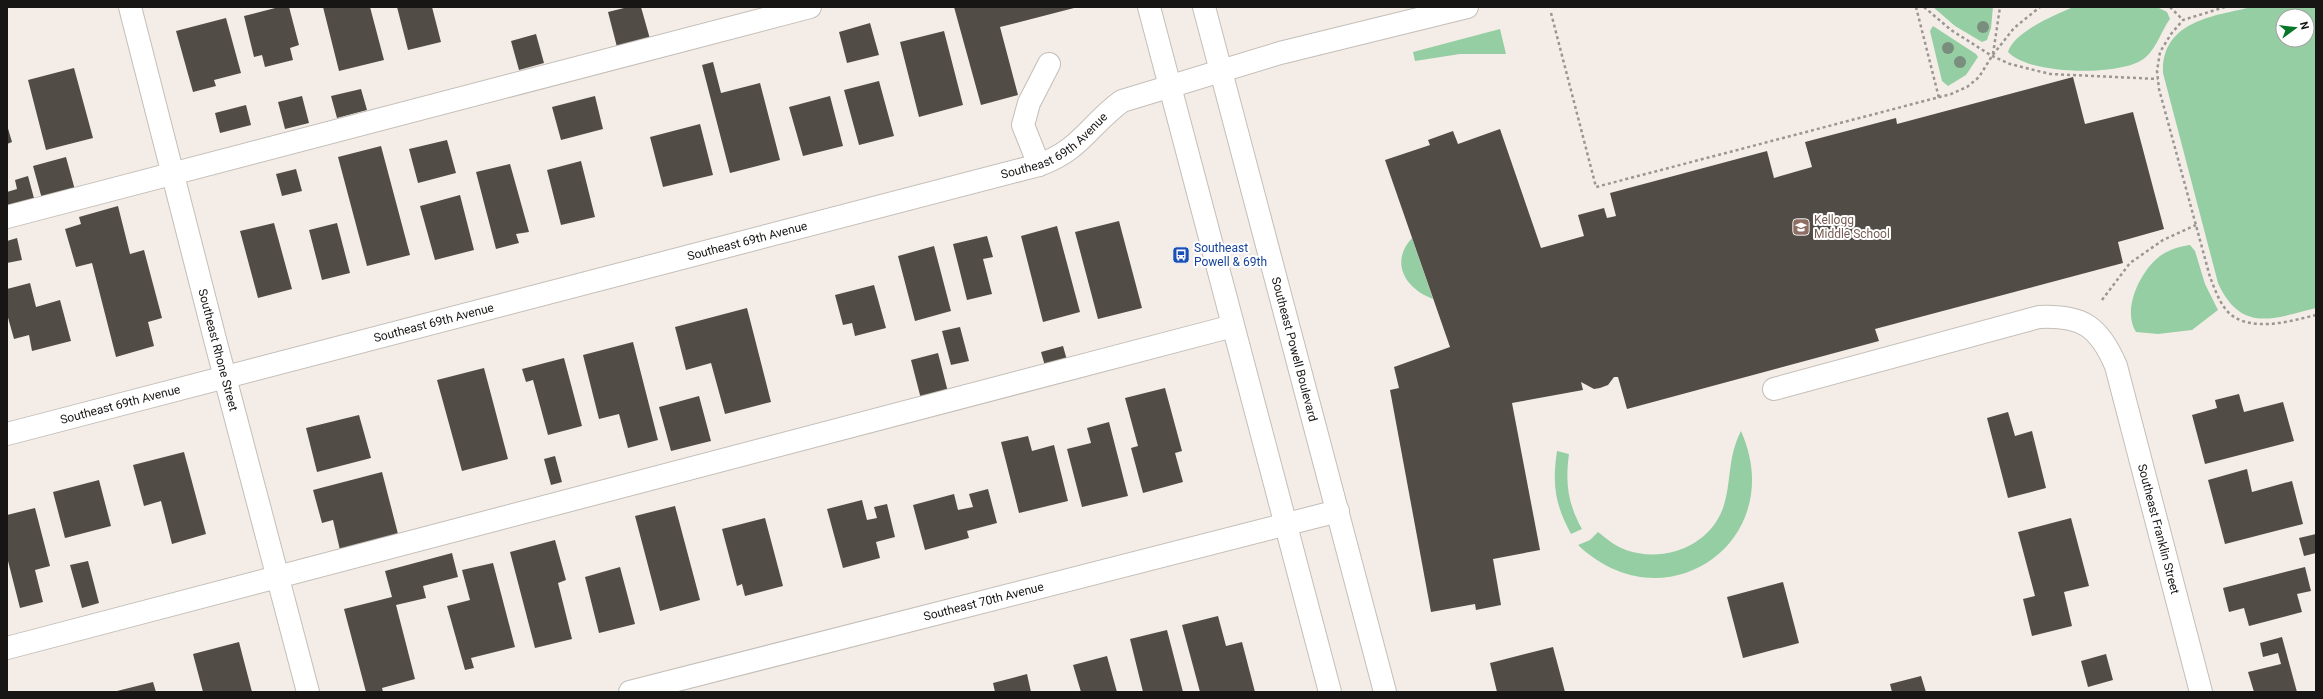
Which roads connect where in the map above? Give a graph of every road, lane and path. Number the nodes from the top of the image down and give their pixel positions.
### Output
1 (130, 7) edge
2 (810, 7) edge
3 (1149, 7) edge
4 (1204, 7) edge
5 (1467, 7) edge
6 (1916, 7) edge
7 (1924, 7) edge
8 (2000, 7) edge
9 (2040, 7) edge
10 (2170, 7) edge
11 (2225, 7) edge
12 (1551, 12) dead end
13 (2183, 20) junction
14 (1992, 56) junction
15 (1049, 64) dead end
16 (1221, 71) junction
17 (2158, 79) junction
18 (1170, 86) junction
19 (1939, 98) junction
20 (1039, 165) junction
21 (172, 173) junction
22 (7, 217) edge
23 (2196, 224) junction
24 (2316, 315) edge
25 (2085, 323) junction
26 (1233, 326) junction
27 (225, 377) junction
28 (1774, 389) dead end
29 (7, 434) edge
30 (1338, 511) junction
31 (1285, 525) junction
32 (278, 577) junction
33 (7, 648) edge
34 (699, 684) edge
35 (308, 692) edge
36 (630, 692) edge
37 (1330, 692) edge
38 (1385, 692) edge
39 (2201, 692) edge

1 - 21 street, Southeast Rhone Street
2 - 21 street
3 - 18 street
4 - 16 street, Southeast Powell Boulevard
5 - 16 street, Southeast 69th Avenue
6 - 19 path
7 - 14 path
8 - 14 path
9 - 14 path
10 - 13 path
11 - 13 path
12 - 19 path
13 - 17 path
14 - 17 path
14 - 19 path
15 - 20 street
16 - 18 street, Southeast 69th Avenue
16 - 30 street, Southeast Powell Boulevard
17 - 23 path
18 - 20 street, Southeast 69th Avenue
18 - 26 street
20 - 27 street, Southeast 69th Avenue
21 - 22 street
21 - 27 street, Southeast Rhone Street
23 - 24 path
23 - 25 path
25 - 28 street
25 - 39 street, Southeast Franklin Street
26 - 31 street
26 - 32 street
27 - 29 street, Southeast 69th Avenue
27 - 32 street, Southeast Rhone Street
30 - 31 street, Southeast 70th Avenue
30 - 38 street, Southeast Powell Boulevard
31 - 34 street, Southeast 70th Avenue
31 - 37 street
32 - 33 street
32 - 35 street, Southeast Rhone Street
34 - 36 street, Southeast 70th Avenue

